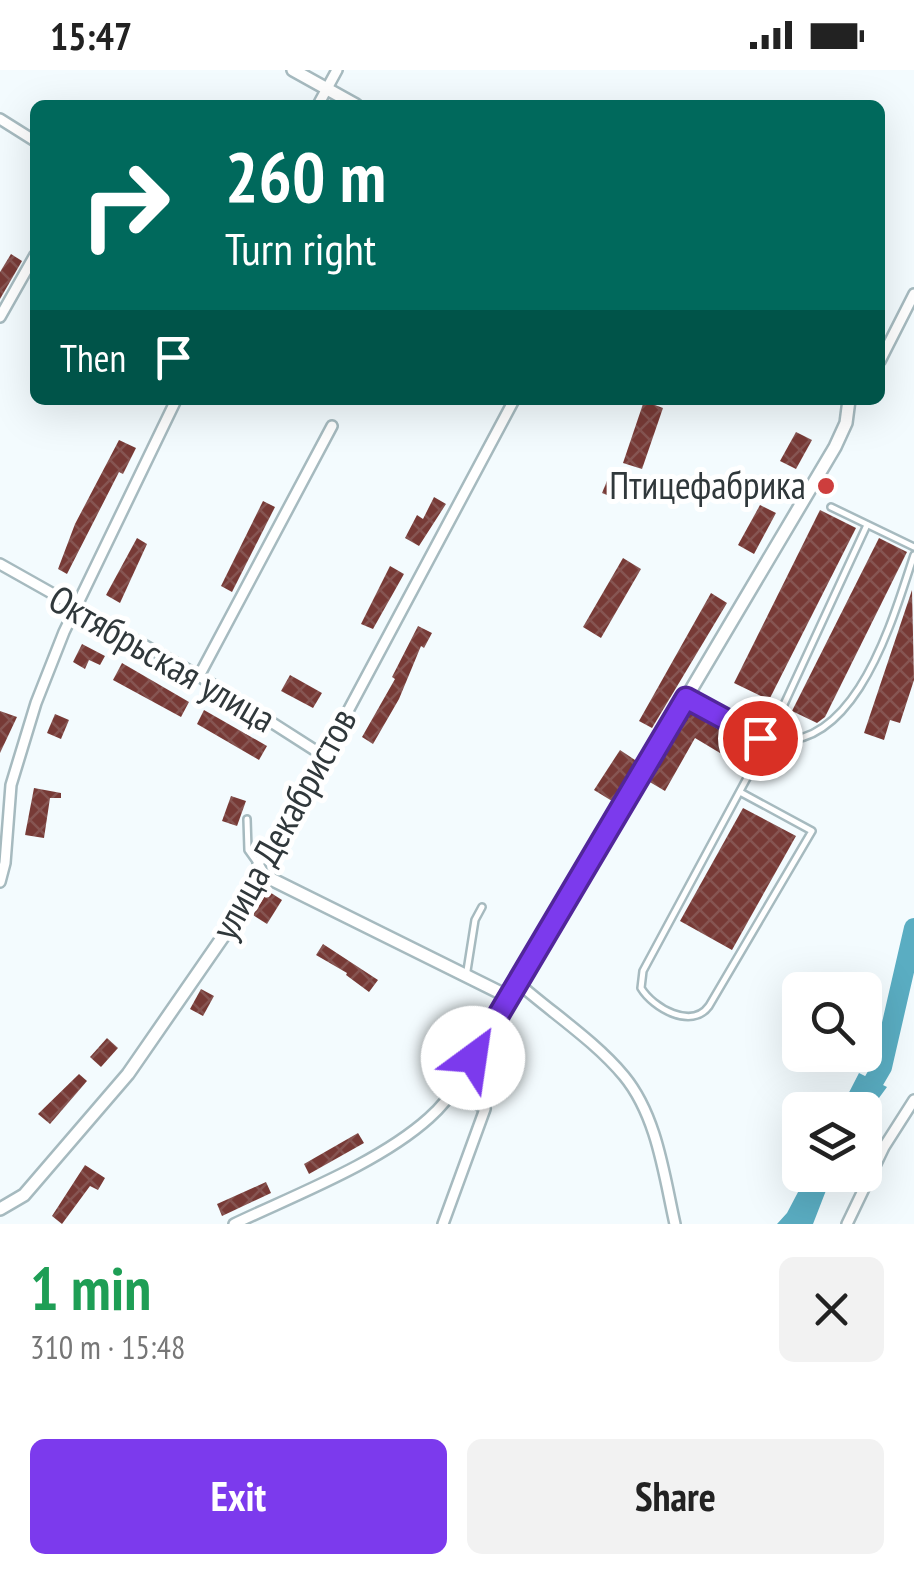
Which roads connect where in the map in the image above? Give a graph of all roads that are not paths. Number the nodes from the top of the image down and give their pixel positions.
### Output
1 (293, 70) edge
2 (337, 70) edge
3 (326, 89) junction
4 (320, 100) edge
5 (347, 100) edge
6 (0, 119) edge
7 (30, 138) edge
8 (30, 264) edge
9 (914, 294) edge
10 (0, 316) edge
11 (885, 351) edge
12 (174, 405) edge
13 (511, 405) edge
14 (851, 405) edge
15 (332, 426) dead end
16 (831, 507) dead end
17 (867, 525) junction
18 (914, 547) edge
19 (914, 555) edge
20 (0, 564) edge
21 (79, 606) junction
22 (199, 676) junction
23 (686, 698) junction
24 (768, 739) junction
25 (324, 756) junction
26 (740, 792) junction
27 (247, 819) dead end
28 (258, 864) junction
29 (264, 876) junction
30 (0, 882) edge
31 (482, 907) dead end
32 (466, 978) junction
33 (518, 983) junction
34 (509, 997) junction
35 (455, 1088) junction
36 (914, 1100) edge
37 (0, 1209) edge
38 (234, 1224) edge
39 (443, 1224) edge
40 (674, 1224) edge
41 (847, 1224) edge

1 - 3 street
2 - 3 street
3 - 4 street
3 - 5 street
6 - 7 street
8 - 10 street
9 - 11 street
12 - 21 street
13 - 25 street, улица Декабристов
14 - 23 street
15 - 22 street
16 - 17 lane
17 - 18 lane
17 - 24 lane
19 - 24 lane
20 - 21 street, Октябрьская улица
21 - 22 street, Октябрьская улица
21 - 30 street
22 - 25 street, Октябрьская улица
23 - 24 lane
23 - 33 street
24 - 26 lane
25 - 28 street, улица Декабристов
26 - 26 lane
27 - 28 lane
28 - 29 street, улица Декабристов
29 - 32 street
29 - 37 street, улица Декабристов
31 - 32 lane
32 - 34 street
33 - 34 street
33 - 40 street
34 - 35 street
35 - 38 street
35 - 39 street
36 - 41 street

